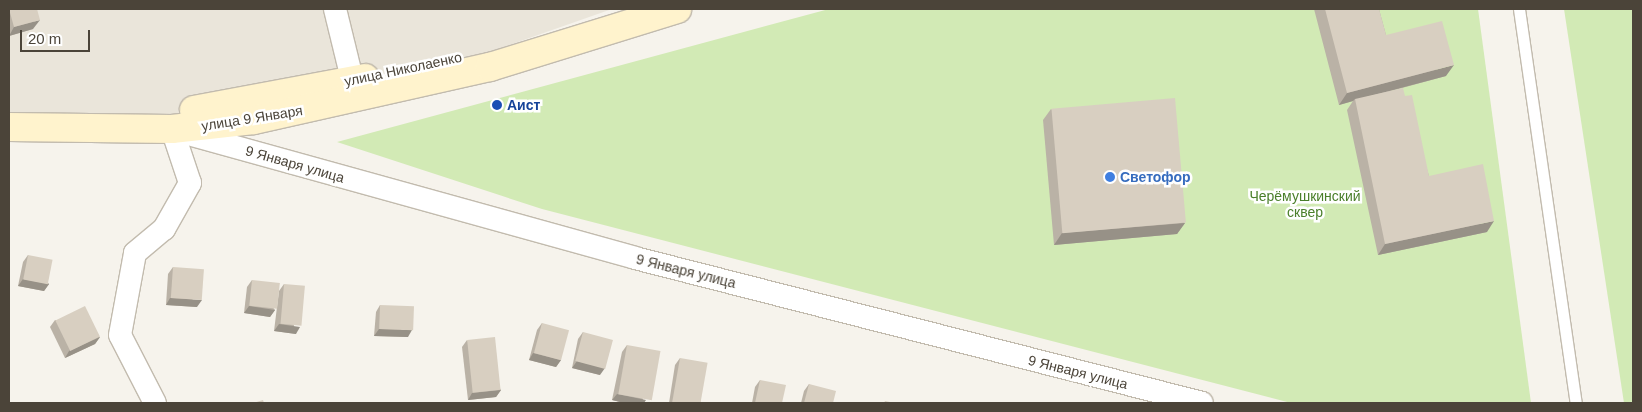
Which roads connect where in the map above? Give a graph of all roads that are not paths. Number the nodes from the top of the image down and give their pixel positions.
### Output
1 (336, 9) edge
2 (630, 9) edge
3 (676, 9) edge
4 (1520, 9) edge
5 (354, 90) junction
6 (9, 114) edge
7 (172, 122) junction
8 (9, 127) edge
9 (154, 403) edge
10 (1202, 403) edge
11 (1576, 403) edge

1 - 5 street
2 - 5 main road, улица Николаенко
3 - 5 main road, улица 9 Января
4 - 11 lane
5 - 7 main road, улица 9 Января
6 - 7 main road, улица 9 Января
7 - 8 main road, улица 9 Января
7 - 9 street
7 - 10 street, 9 Января улица

